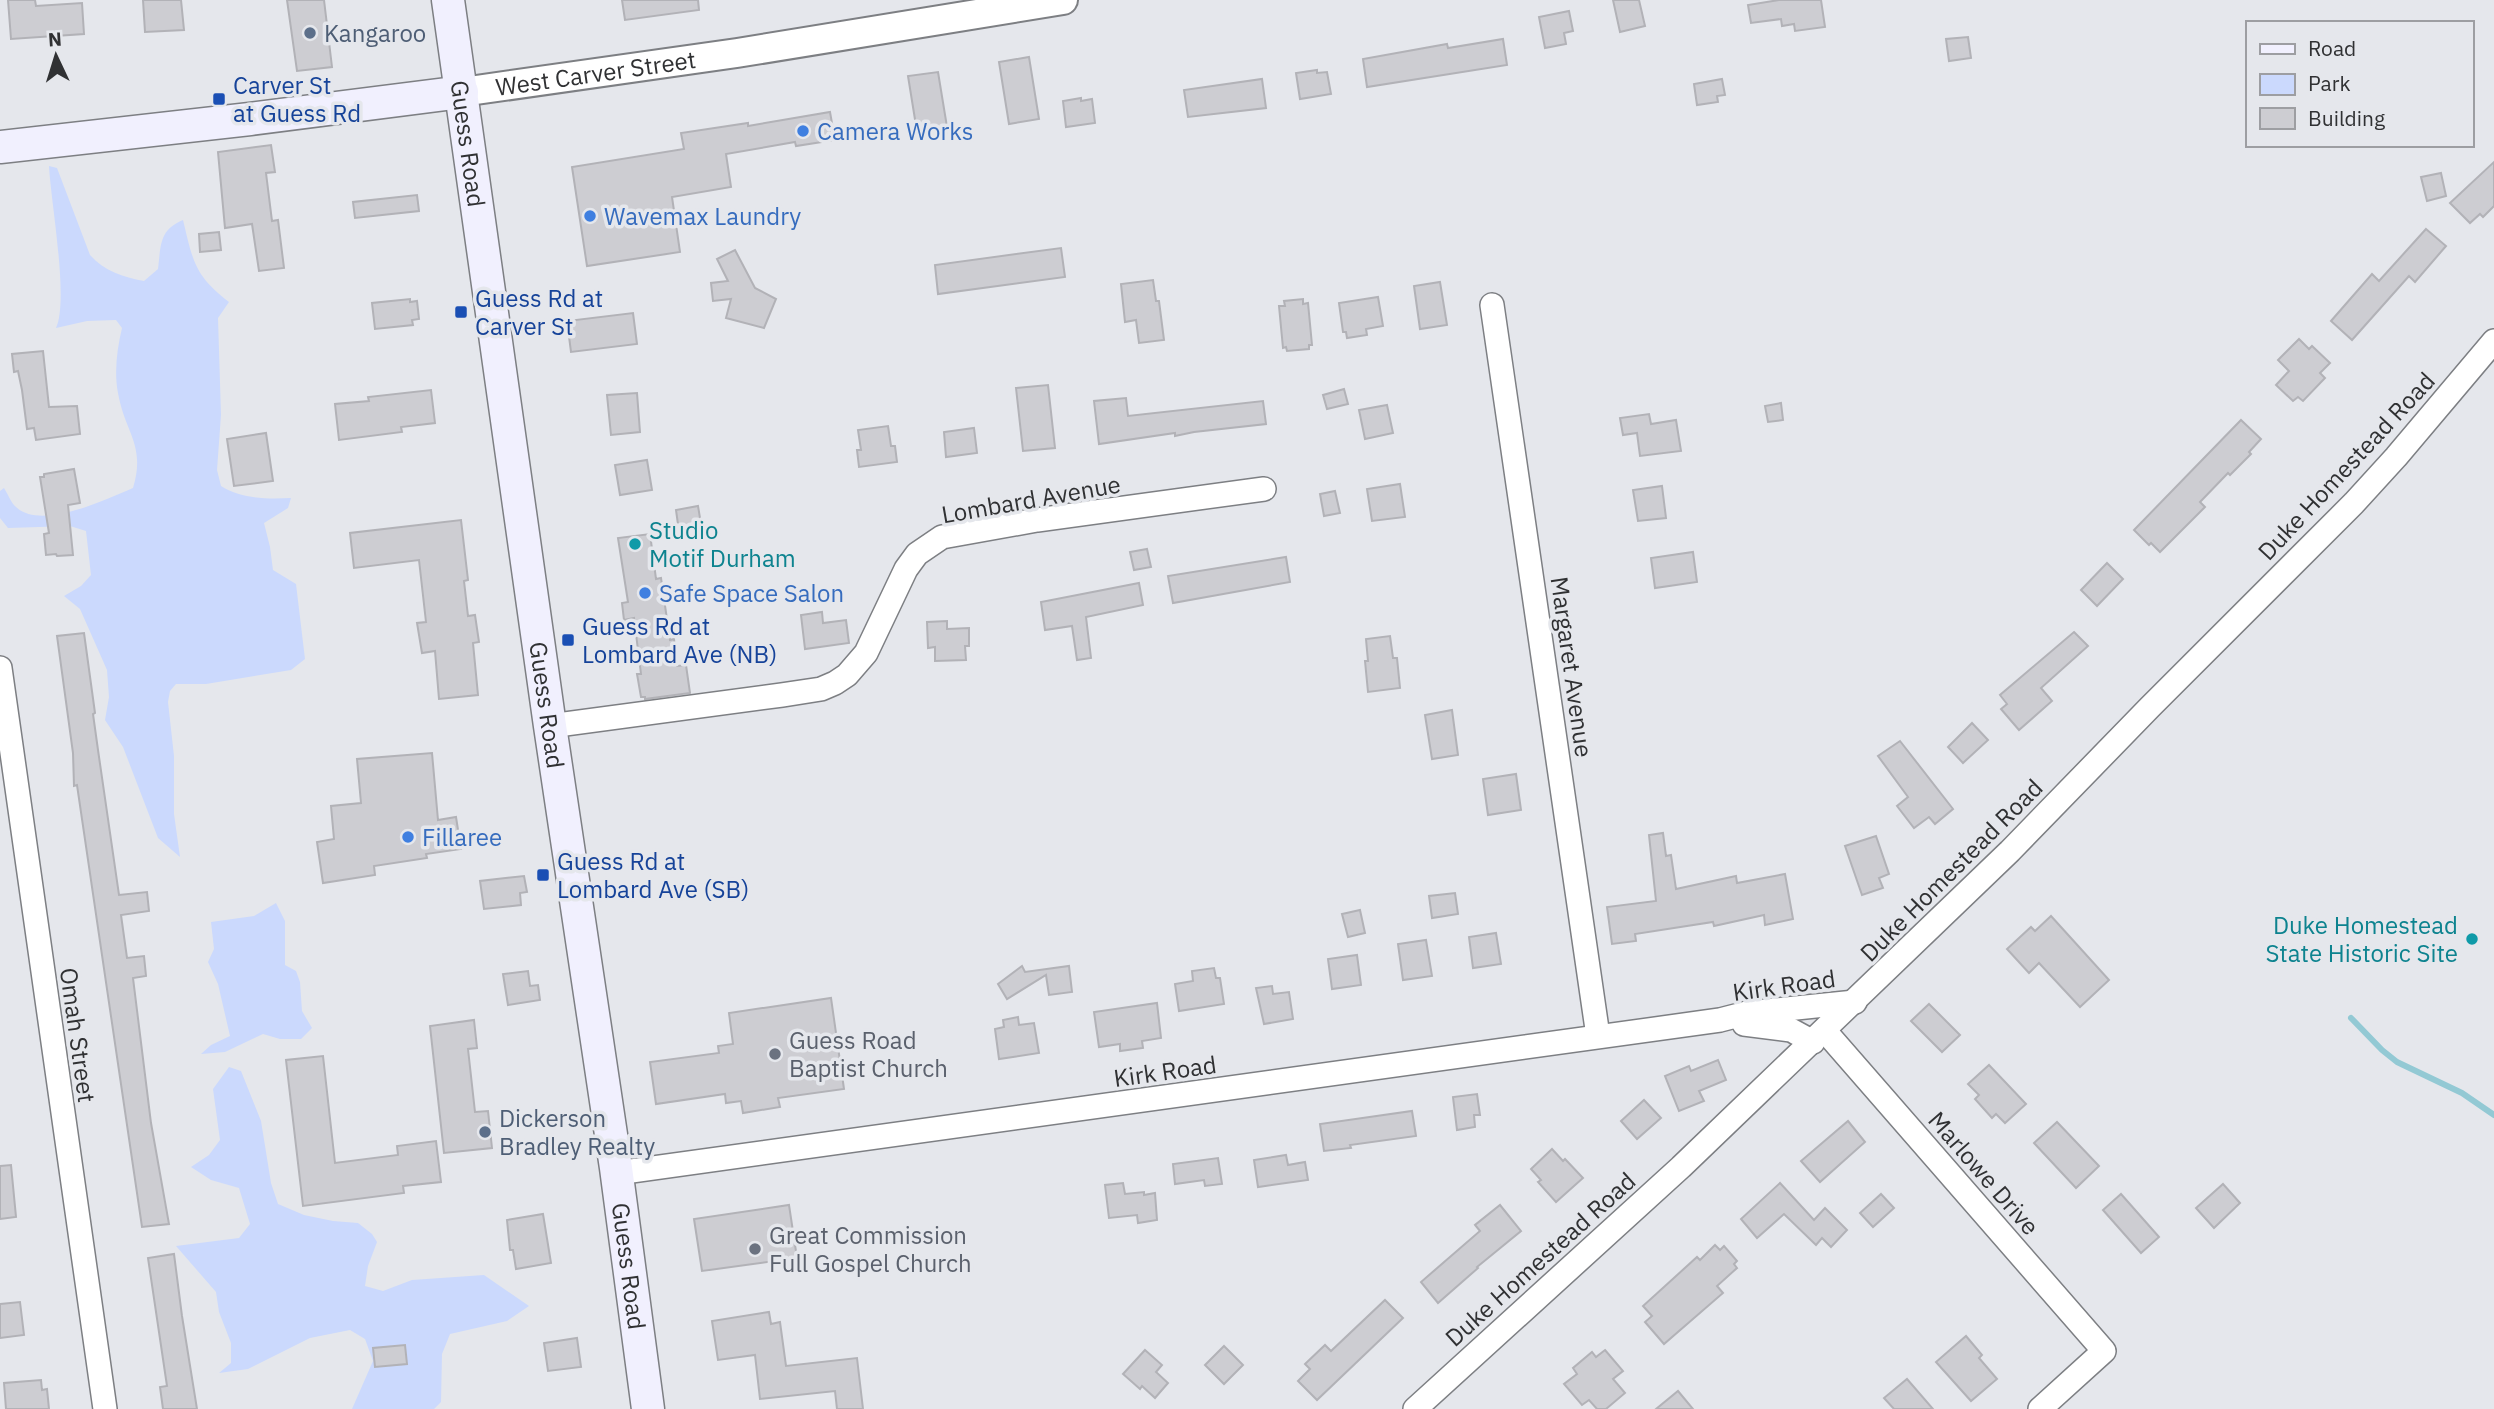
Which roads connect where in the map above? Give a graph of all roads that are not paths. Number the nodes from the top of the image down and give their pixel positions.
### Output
1 (449, 0) edge
2 (1063, 0) edge
3 (462, 92) junction
4 (0, 147) edge
5 (1492, 305) dead end
6 (2494, 341) edge
7 (1264, 489) dead end
8 (0, 668) edge
9 (550, 726) junction
10 (1855, 1002) junction
11 (1720, 1020) junction
12 (1598, 1036) junction
13 (1819, 1036) junction
14 (617, 1173) junction
15 (105, 1409) edge
16 (648, 1409) edge
17 (1415, 1409) edge
18 (2040, 1409) edge

1 - 3 main road, Guess Road
2 - 3 street, West Carver Street
3 - 4 main road, West Carver Street
3 - 9 main road, Guess Road
5 - 12 street, Margaret Avenue
6 - 10 street, Duke Homestead Road
7 - 9 street, Lombard Avenue
8 - 15 street, Omah Street
9 - 14 main road, Guess Road
10 - 11 street, Kirk Road
10 - 13 street, Duke Homestead Road
11 - 12 street, Kirk Road
11 - 13 street, Kirk Road
12 - 14 street, Kirk Road
13 - 17 street, Duke Homestead Road
13 - 18 street, Marlowe Drive
14 - 16 main road, Guess Road

